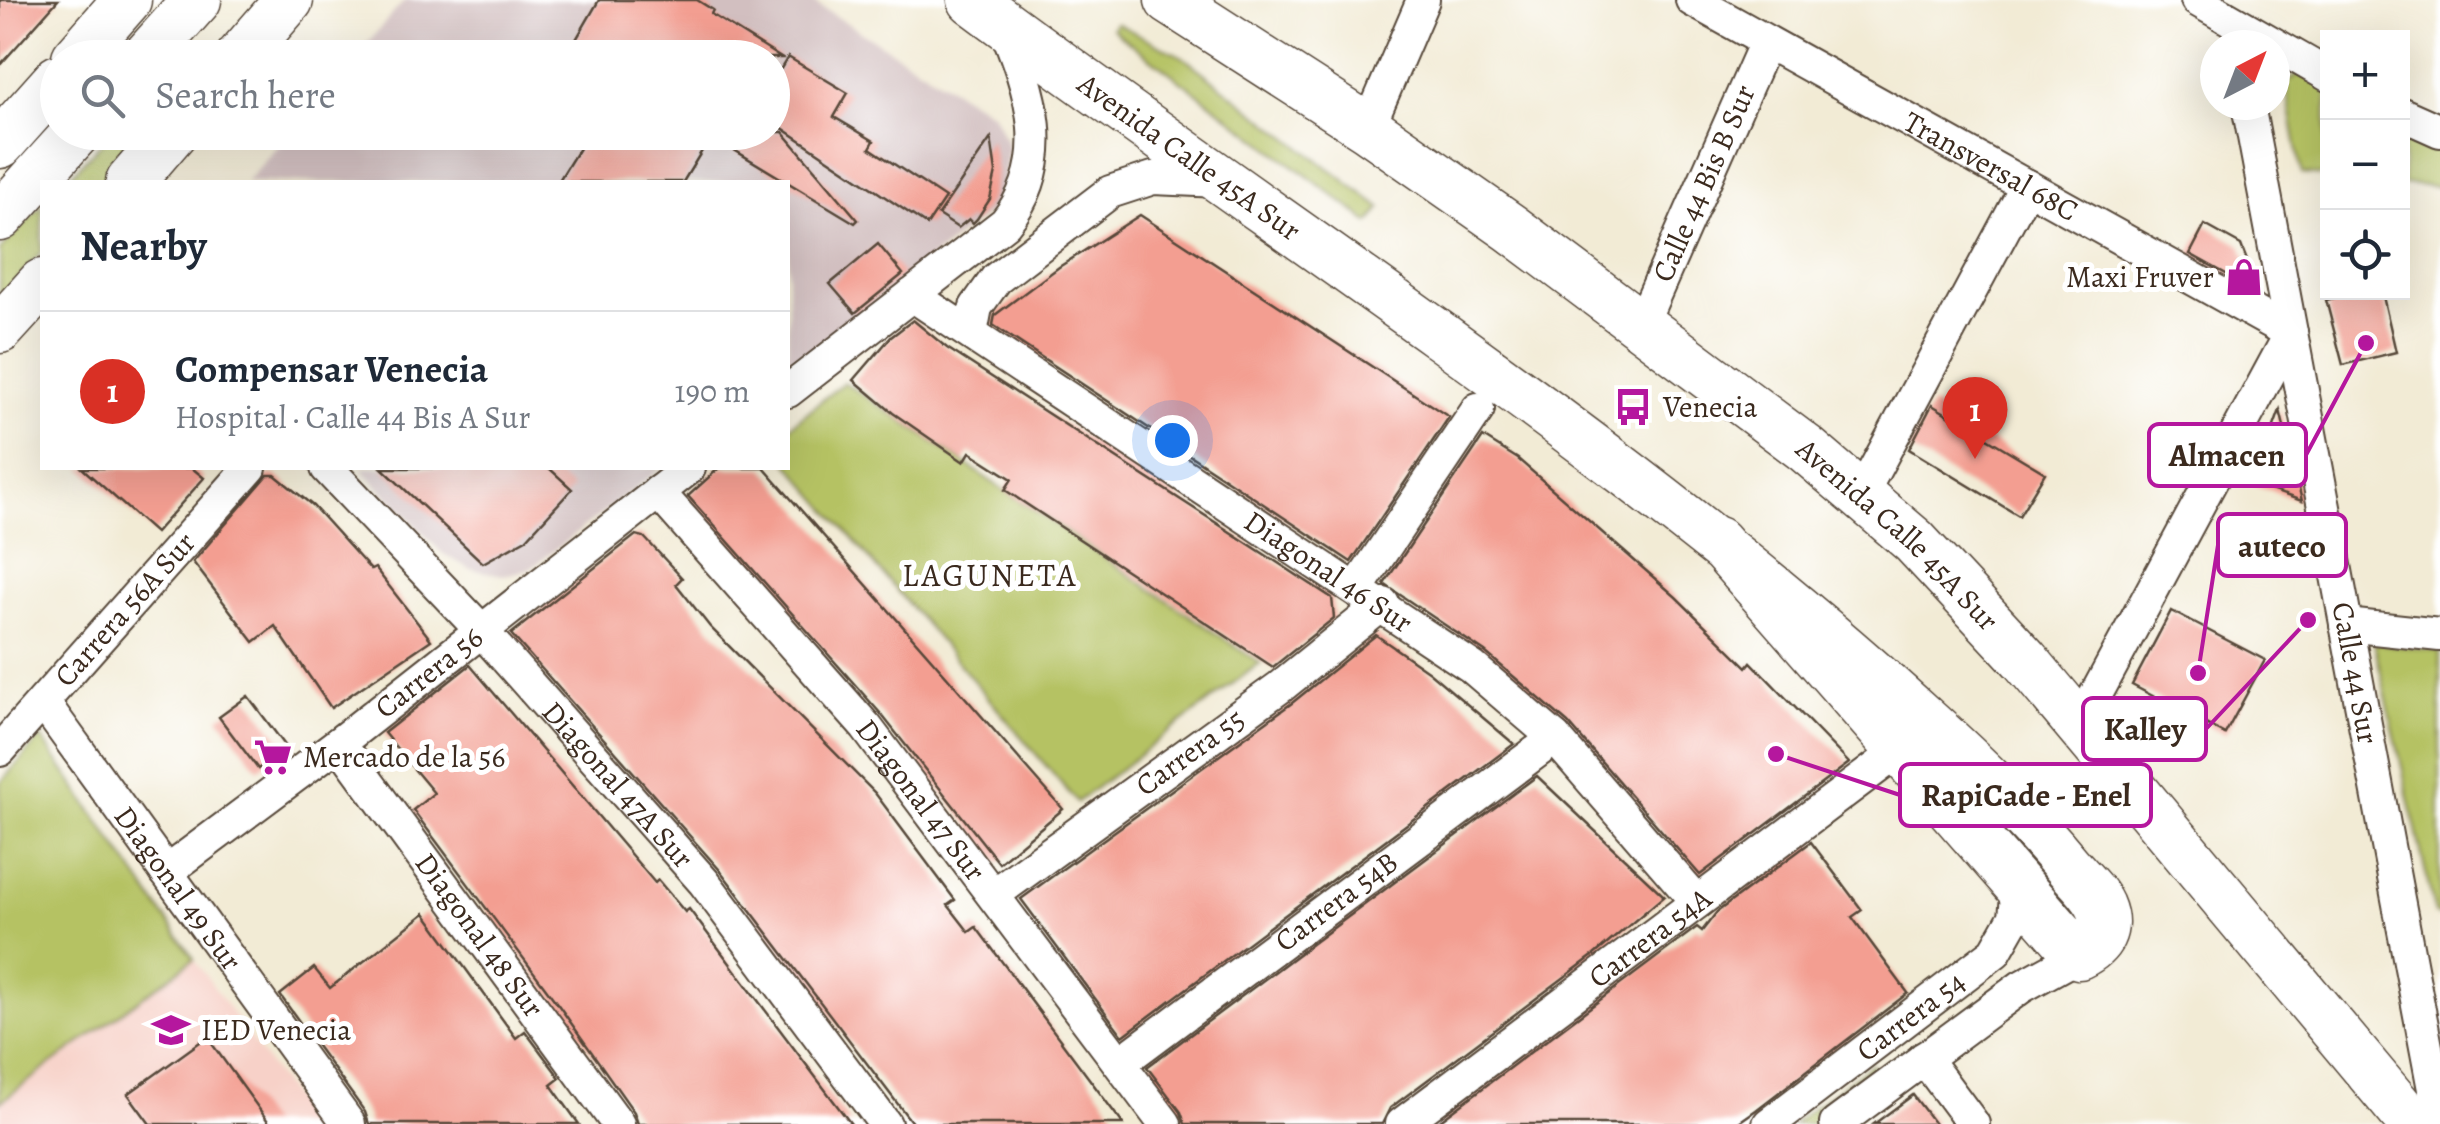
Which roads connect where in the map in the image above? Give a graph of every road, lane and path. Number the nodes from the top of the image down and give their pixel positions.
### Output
1 (127, 0) edge
2 (197, 0) edge
3 (289, 0) edge
4 (1169, 0) edge
5 (1423, 0) edge
6 (1692, 0) edge
7 (2197, 0) edge
8 (988, 12) edge
9 (2232, 22) edge
10 (92, 40) edge
11 (160, 40) edge
12 (255, 40) edge
13 (1766, 42) junction
14 (2320, 71) edge
15 (40, 98) edge
16 (2410, 118) edge
17 (2251, 120) edge
18 (1368, 128) junction
19 (2440, 131) edge
20 (0, 144) edge
21 (61, 150) edge
22 (61, 150) edge
23 (1220, 181) junction
24 (2027, 186) junction
25 (0, 205) edge
26 (0, 217) edge
27 (39, 287) edge
28 (912, 294) junction
29 (1641, 325) junction
30 (0, 332) edge
31 (971, 333) junction
32 (2291, 333) junction
33 (790, 389) edge
34 (1478, 409) dead end
35 (248, 470) edge
36 (329, 470) edge
37 (686, 470) edge
38 (658, 492) junction
39 (1861, 495) junction
40 (1716, 541) junction
41 (1370, 596) junction
42 (2346, 625) junction
43 (480, 629) junction
44 (2440, 635) edge
45 (43, 702) junction
46 (2079, 726) junction
47 (1555, 738) junction
48 (340, 743) junction
49 (0, 750) edge
50 (1900, 750) junction
51 (166, 872) junction
52 (2018, 886) junction
53 (994, 894) junction
54 (1698, 902) junction
55 (2087, 950) junction
56 (1924, 1058) junction
57 (1120, 1063) junction
58 (2440, 1121) edge
59 (350, 1124) edge
60 (618, 1124) edge
61 (886, 1124) edge
62 (1165, 1124) edge
63 (1402, 1124) edge
64 (1769, 1124) edge
65 (1836, 1124) edge
66 (1973, 1124) edge
67 (2414, 1124) edge

1 - 10 highway
2 - 11 highway
3 - 12 highway
4 - 18 highway, Avenida Calle 45A Sur
5 - 18 street
6 - 13 street, Transversal 68C
7 - 9 street
8 - 23 highway, Avenida Calle 45A Sur
8 - 28 street
9 - 14 street
13 - 24 street, Transversal 68C
13 - 29 street, Calle 44 Bis B Sur
15 - 20 highway
16 - 19 street
17 - 32 street, Calle 44 Sur
18 - 29 highway, Avenida Calle 45A Sur
21 - 25 highway
22 - 26 highway
23 - 31 street
23 - 40 highway, Avenida Calle 45A Sur
24 - 32 street, Transversal 68C
24 - 39 street
27 - 30 highway
28 - 31 street, Diagonal 46 Sur
28 - 33 street
29 - 39 highway, Avenida Calle 45A Sur
31 - 41 street, Diagonal 46 Sur
32 - 42 street, Calle 44 Sur
32 - 46 street
34 - 41 street, Carrera 55
35 - 45 street, Carrera 56A Sur
36 - 43 street, Diagonal 47A Sur
37 - 38 street, Carrera 56
38 - 43 street, Carrera 56
38 - 53 street, Diagonal 47 Sur
39 - 46 highway, Avenida Calle 45A Sur
40 - 50 highway
40 - 55 highway, Avenida Calle 45A Sur
41 - 47 street, Diagonal 46 Sur
41 - 53 street, Carrera 55
42 - 44 street
42 - 58 street, Calle 44 Sur
43 - 48 street, Carrera 56
43 - 61 street, Diagonal 47A Sur
45 - 49 street, Carrera 56A Sur
45 - 51 street, Diagonal 49 Sur
46 - 67 highway, Avenida Calle 45A Sur
47 - 54 street, Diagonal 46 Sur
47 - 57 street, Carrera 54B
48 - 51 street, Carrera 56
48 - 60 street, Diagonal 48 Sur
50 - 52 highway
50 - 54 street, Carrera 54A
51 - 59 street, Diagonal 49 Sur
52 - 55 highway
52 - 64 street, Carrera 54
53 - 57 street, Diagonal 47 Sur
54 - 63 street, Carrera 54A
55 - 56 street, Carrera 54
56 - 65 street, Carrera 54
56 - 66 street
57 - 62 street, Diagonal 47 Sur

